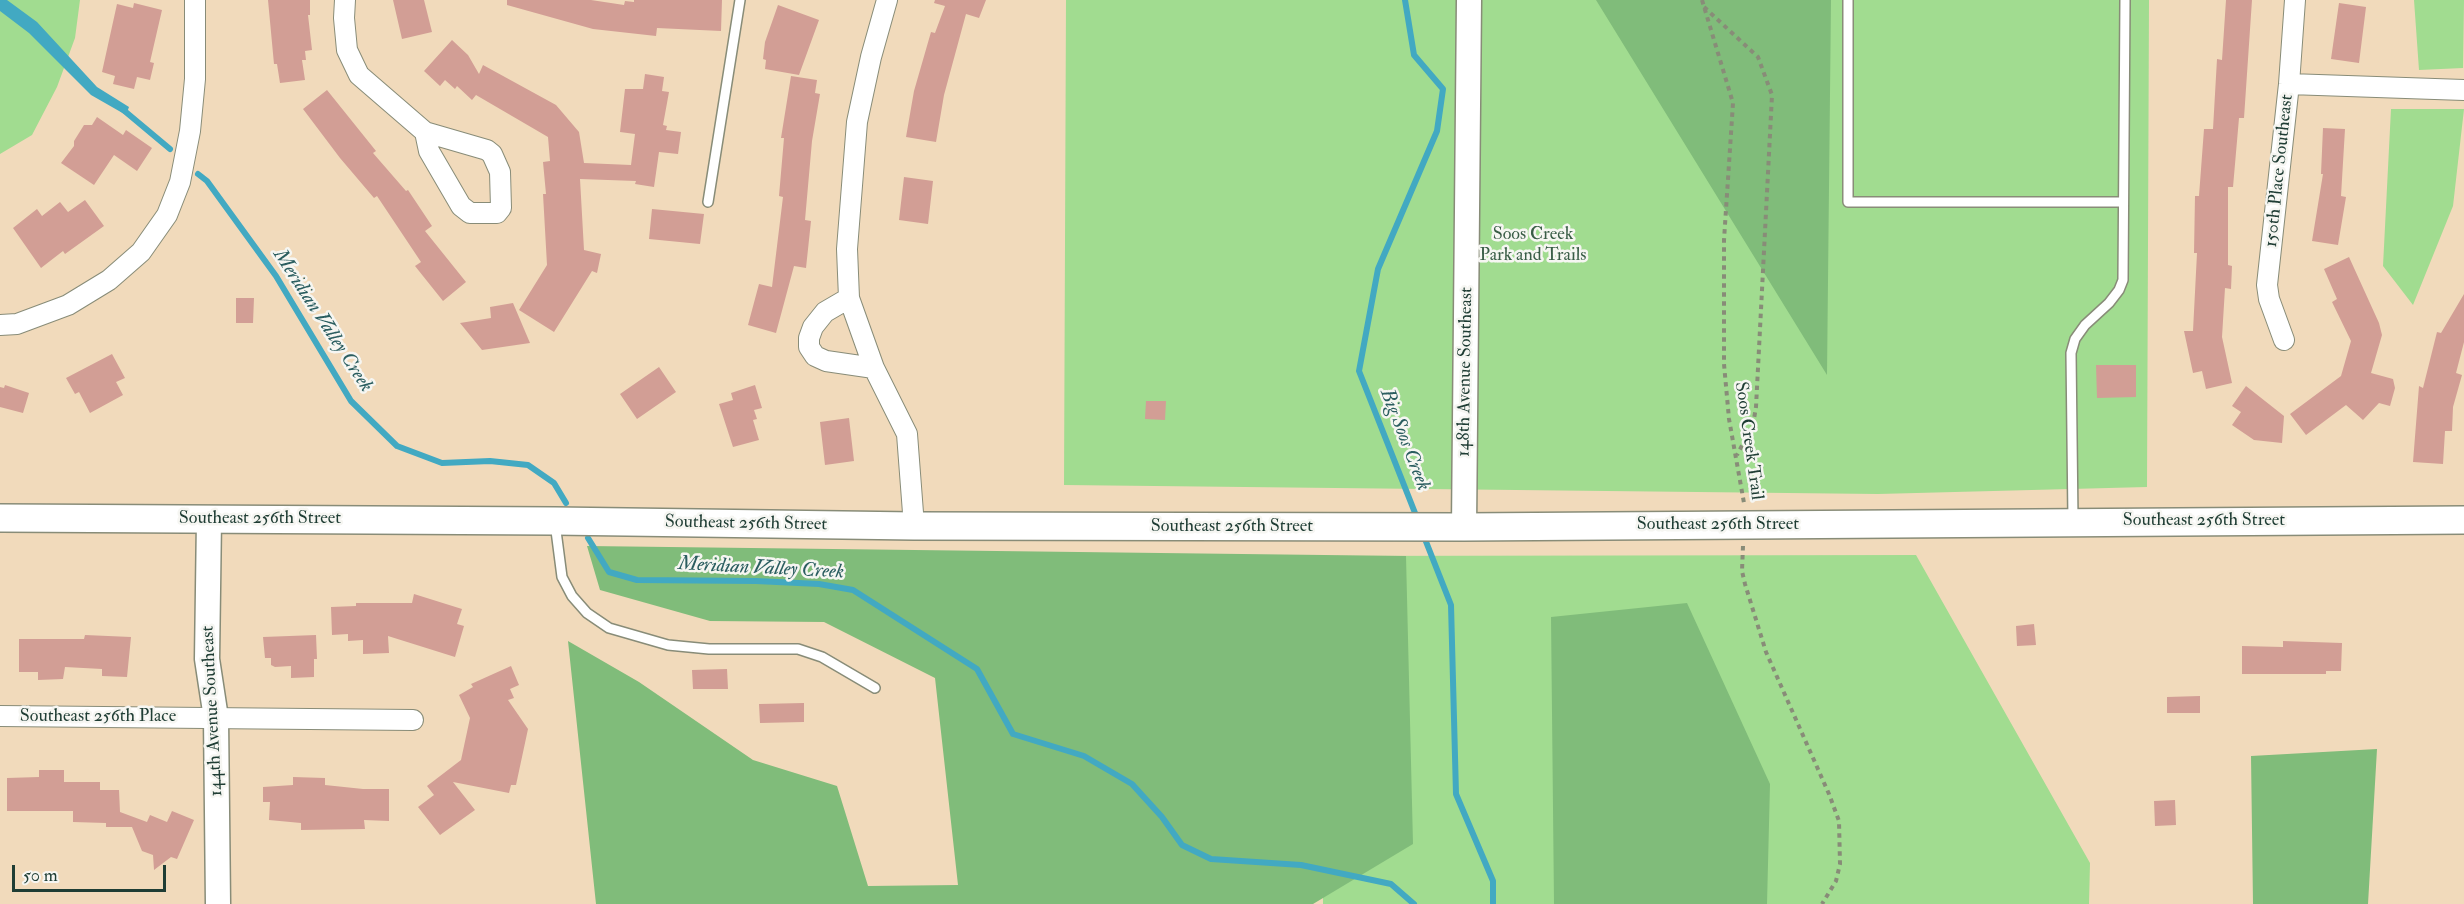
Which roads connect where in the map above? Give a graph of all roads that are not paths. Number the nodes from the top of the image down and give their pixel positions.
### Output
1 (195, 0) edge
2 (345, 0) edge
3 (740, 0) edge
4 (887, 0) edge
5 (1469, 0) edge
6 (1848, 0) edge
7 (2125, 0) edge
8 (2295, 0) edge
9 (2289, 84) junction
10 (2464, 90) edge
11 (425, 132) junction
12 (2123, 201) junction
13 (708, 202) dead end
14 (849, 298) junction
15 (0, 325) edge
16 (2284, 340) dead end
17 (874, 368) junction
18 (0, 518) edge
19 (209, 519) junction
20 (2464, 519) edge
21 (555, 521) junction
22 (2073, 522) junction
23 (914, 526) junction
24 (1452, 527) junction
25 (875, 688) dead end
26 (0, 716) edge
27 (216, 718) junction
28 (413, 720) dead end
29 (218, 904) edge

1 - 15 street
2 - 11 street
3 - 13 lane
4 - 14 street
5 - 24 street, 148th Avenue Southeast
6 - 12 lane
7 - 12 lane
8 - 9 street, 150th Place Southeast
9 - 10 street
9 - 16 street, 150th Place Southeast
11 - 11 street
12 - 22 lane
14 - 17 street
14 - 17 street
17 - 23 street
18 - 19 main road, Southeast 256th Street
19 - 21 main road, Southeast 256th Street
19 - 27 street, 144th Avenue Southeast
20 - 22 main road, Southeast 256th Street
21 - 23 main road, Southeast 256th Street
21 - 25 lane
22 - 24 main road, Southeast 256th Street
23 - 24 main road, Southeast 256th Street
26 - 27 street, Southeast 256th Place
27 - 28 street, Southeast 256th Place
27 - 29 street, 144th Avenue Southeast

